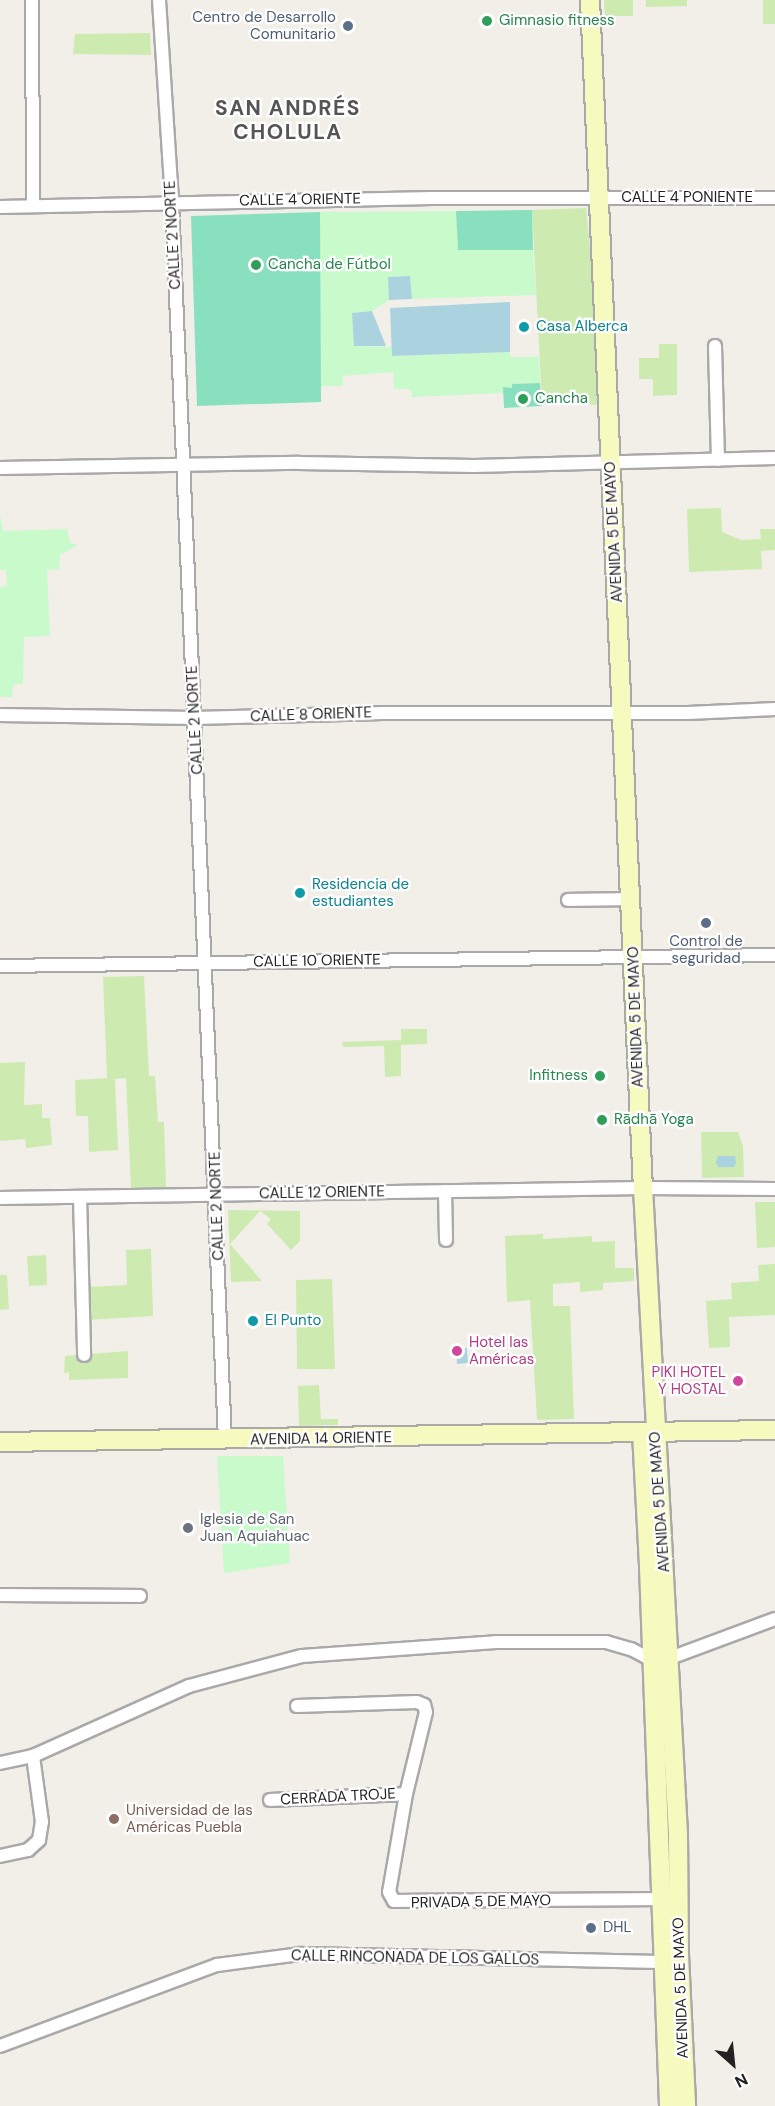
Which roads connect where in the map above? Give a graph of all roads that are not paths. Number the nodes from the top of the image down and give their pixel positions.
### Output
1 (32, 0) edge
2 (159, 0) edge
3 (590, 0) edge
4 (599, 198) junction
5 (775, 198) edge
6 (172, 202) junction
7 (33, 206) junction
8 (0, 207) edge
9 (715, 346) dead end
10 (775, 458) edge
11 (718, 459) junction
12 (611, 463) junction
13 (182, 464) junction
14 (0, 468) edge
15 (775, 709) edge
16 (623, 713) junction
17 (0, 715) edge
18 (195, 718) junction
19 (632, 899) junction
20 (568, 900) dead end
21 (633, 955) junction
22 (775, 955) edge
23 (205, 963) junction
24 (0, 966) edge
25 (643, 1188) junction
26 (775, 1189) edge
27 (445, 1191) junction
28 (217, 1195) junction
29 (80, 1197) junction
30 (0, 1198) edge
31 (446, 1240) dead end
32 (84, 1355) dead end
33 (775, 1430) edge
34 (649, 1432) junction
35 (225, 1441) junction
36 (0, 1442) edge
37 (0, 1595) edge
38 (140, 1596) dead end
39 (775, 1619) edge
40 (661, 1659) junction
41 (297, 1706) dead end
42 (33, 1756) junction
43 (0, 1763) edge
44 (406, 1794) junction
45 (270, 1800) dead end
46 (0, 1856) edge
47 (662, 1899) junction
48 (664, 1962) junction
49 (0, 2046) edge
50 (669, 2106) edge
51 (686, 2106) edge

1 - 7 street
2 - 6 street, CALLE 2 NORTE
3 - 4 main road, AVENIDA 5 DE MAYO
4 - 5 street, CALLE 4 PONIENTE
4 - 6 street, CALLE 4 ORIENTE
4 - 12 main road, AVENIDA 5 DE MAYO
6 - 7 street, CALLE 4 ORIENTE
6 - 13 street, CALLE 2 NORTE
7 - 8 street, CALLE 4 ORIENTE
9 - 11 street
10 - 11 street
11 - 12 street
12 - 13 street
12 - 16 main road, AVENIDA 5 DE MAYO
13 - 14 street
13 - 18 street, CALLE 2 NORTE
15 - 16 street, CALLE 8 ORIENTE
16 - 18 street, CALLE 8 ORIENTE
16 - 19 main road, AVENIDA 5 DE MAYO
17 - 18 street, CALLE 8 ORIENTE
18 - 23 street, CALLE 2 NORTE
19 - 20 street
19 - 21 main road, AVENIDA 5 DE MAYO
21 - 22 street, CALLE 10 ORIENTE
21 - 23 street, CALLE 10 ORIENTE
21 - 25 main road, AVENIDA 5 DE MAYO
23 - 24 street, CALLE 10 ORIENTE
23 - 28 street, CALLE 2 NORTE
25 - 26 street, CALLE 12 ORIENTE
25 - 27 street, CALLE 12 ORIENTE
25 - 34 main road, AVENIDA 5 DE MAYO
27 - 28 street, CALLE 12 ORIENTE
27 - 31 street
28 - 29 street, CALLE 12 ORIENTE
28 - 35 street, CALLE 2 NORTE
29 - 30 street, CALLE 12 ORIENTE
29 - 32 street
33 - 34 main road, AVENIDA 14 ORIENTE
34 - 35 main road, AVENIDA 14 ORIENTE
34 - 40 main road, AVENIDA 5 DE MAYO
35 - 36 main road, AVENIDA 14 ORIENTE
37 - 38 street
39 - 40 street
40 - 42 street
40 - 47 main road, AVENIDA 5 DE MAYO
40 - 51 main road, AVENIDA 5 DE MAYO
41 - 44 street, PRIVADA 5 DE MAYO
42 - 43 street
42 - 46 street
44 - 45 street, CERRADA TROJE
44 - 47 street, PRIVADA 5 DE MAYO
47 - 48 main road, AVENIDA 5 DE MAYO
48 - 49 street, CALLE RINCONADA DE LOS GALLOS
48 - 50 main road, AVENIDA 5 DE MAYO

